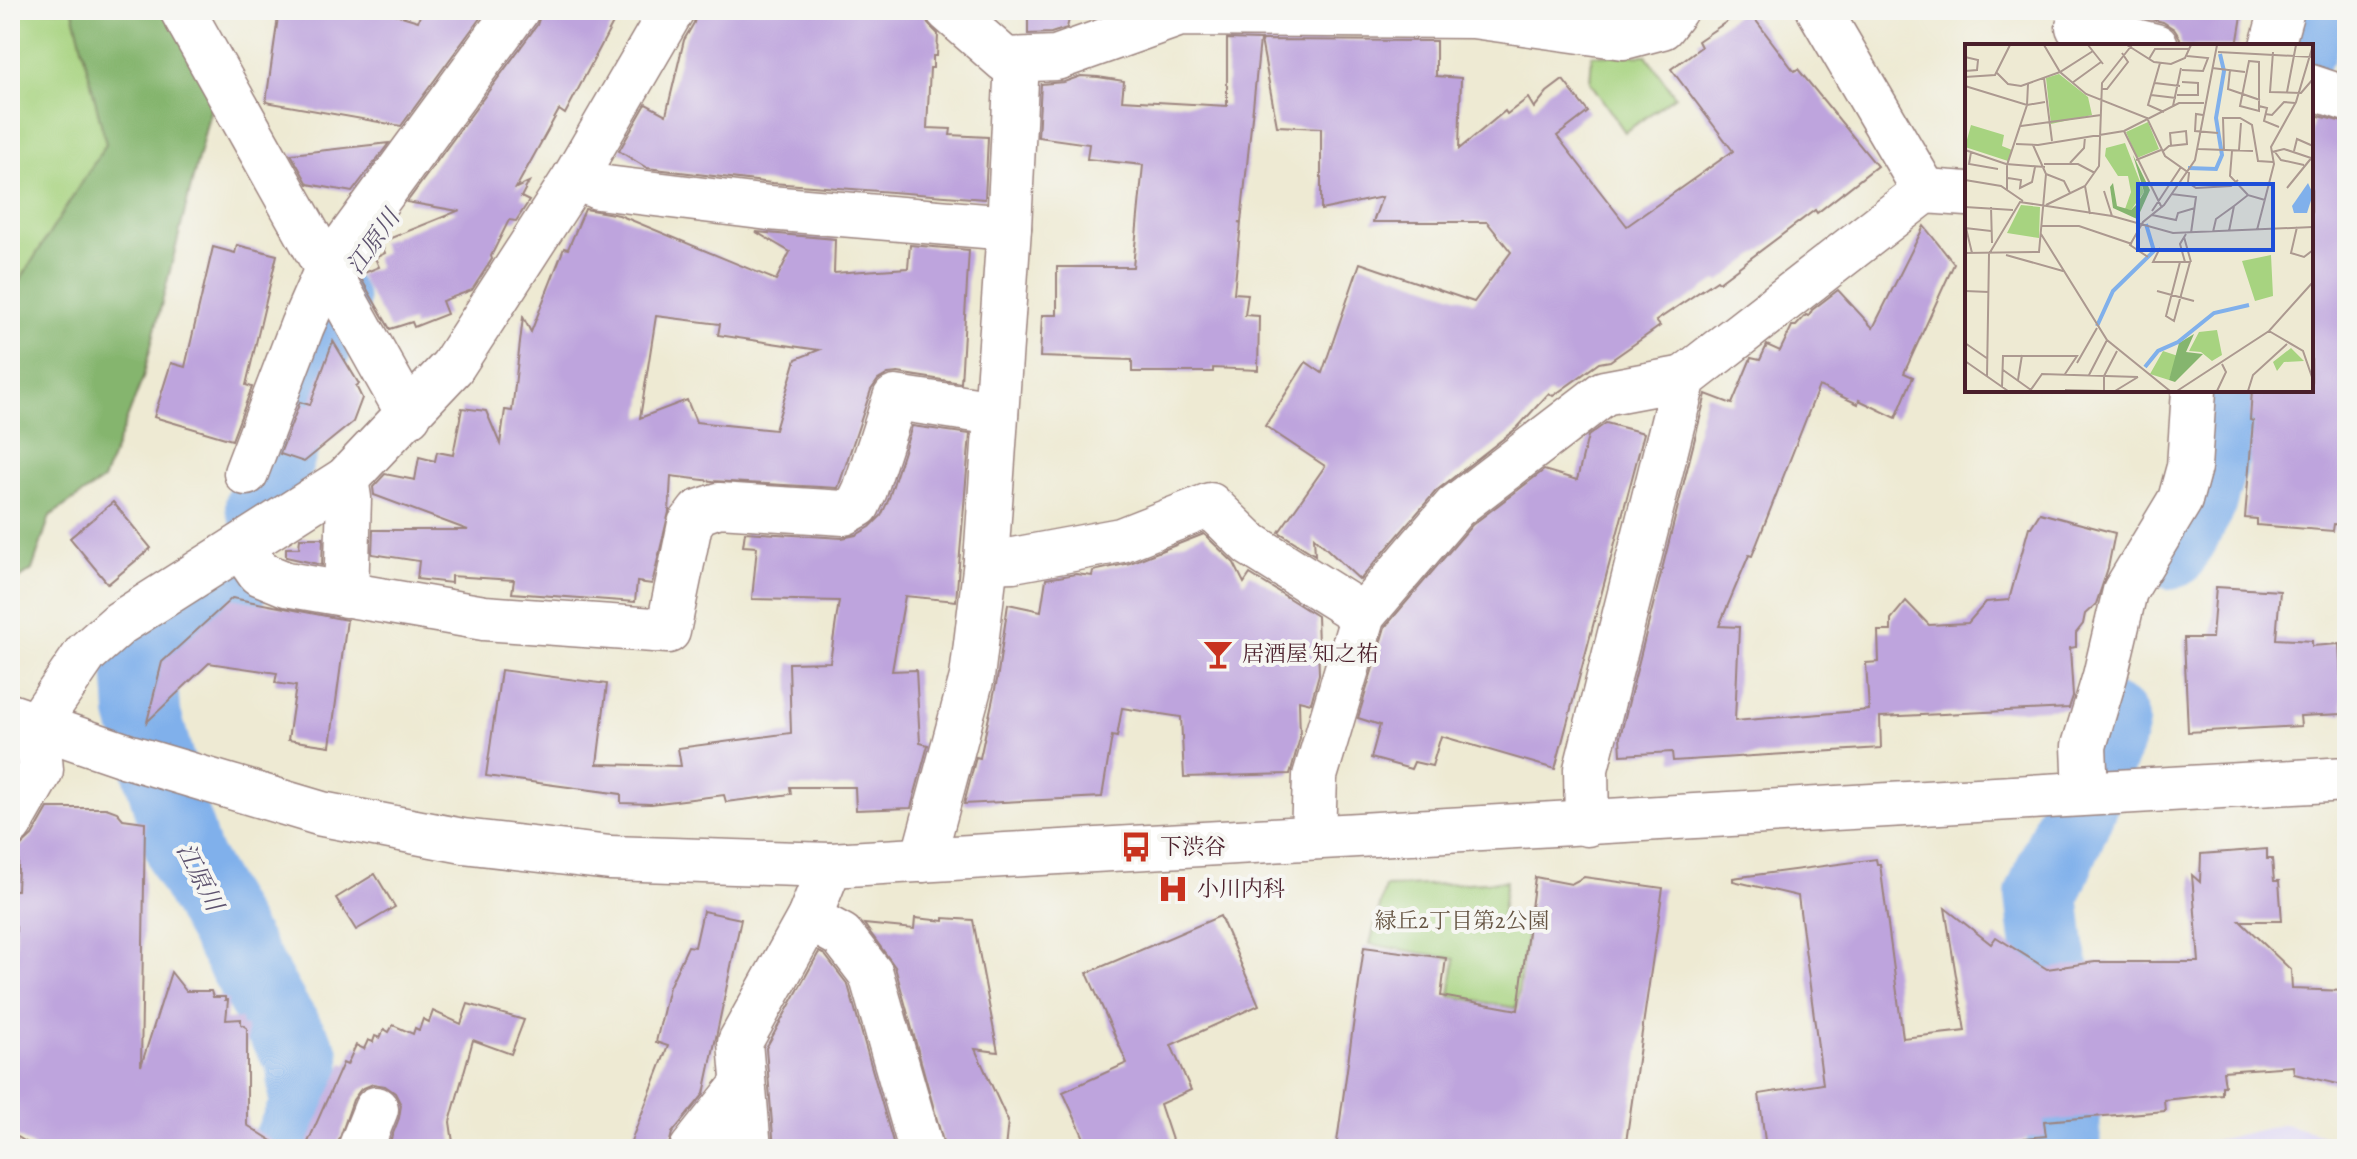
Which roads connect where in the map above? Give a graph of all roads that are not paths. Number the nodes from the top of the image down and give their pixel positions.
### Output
1 (182, 10) edge
2 (517, 10) edge
3 (672, 10) edge
4 (948, 10) edge
5 (1675, 10) edge
6 (1819, 10) edge
7 (2282, 10) edge
8 (2078, 27) dead end
9 (2148, 44) edge
10 (2273, 44) edge
11 (1017, 60) junction
12 (2313, 88) edge
13 (2347, 99) edge
14 (575, 177) junction
15 (1946, 193) edge
16 (1009, 228) junction
17 (336, 284) junction
18 (1684, 378) junction
19 (2194, 392) edge
20 (996, 413) junction
21 (409, 415) junction
22 (246, 473) dead end
23 (346, 479) junction
24 (241, 547) junction
25 (986, 561) junction
26 (346, 595) junction
27 (1363, 615) junction
28 (24, 721) edge
29 (2347, 779) edge
30 (2086, 793) junction
31 (10, 824) edge
32 (1587, 824) junction
33 (1313, 837) junction
34 (923, 860) junction
35 (830, 865) junction
36 (809, 918) junction
37 (742, 1086) junction
38 (376, 1109) dead end
39 (360, 1149) edge
40 (692, 1149) edge
41 (749, 1149) edge
42 (921, 1149) edge

1 - 17 street
2 - 17 street
3 - 14 street
4 - 11 street
5 - 11 street
6 - 15 street
7 - 10 street
8 - 9 street
11 - 16 street
12 - 13 street
14 - 16 street
14 - 21 street
15 - 18 street
16 - 20 street
17 - 21 street
17 - 22 street
18 - 27 street
18 - 32 street
19 - 30 street
20 - 25 street
20 - 26 street
21 - 23 street
23 - 24 street
23 - 26 street
24 - 26 street
24 - 28 street
25 - 27 street
25 - 34 street
27 - 33 street
28 - 31 street
28 - 35 street
29 - 30 street
30 - 32 street
32 - 33 street
33 - 34 street
34 - 35 street
35 - 36 street
36 - 37 street
36 - 42 street
37 - 40 street
37 - 41 street
38 - 39 street

